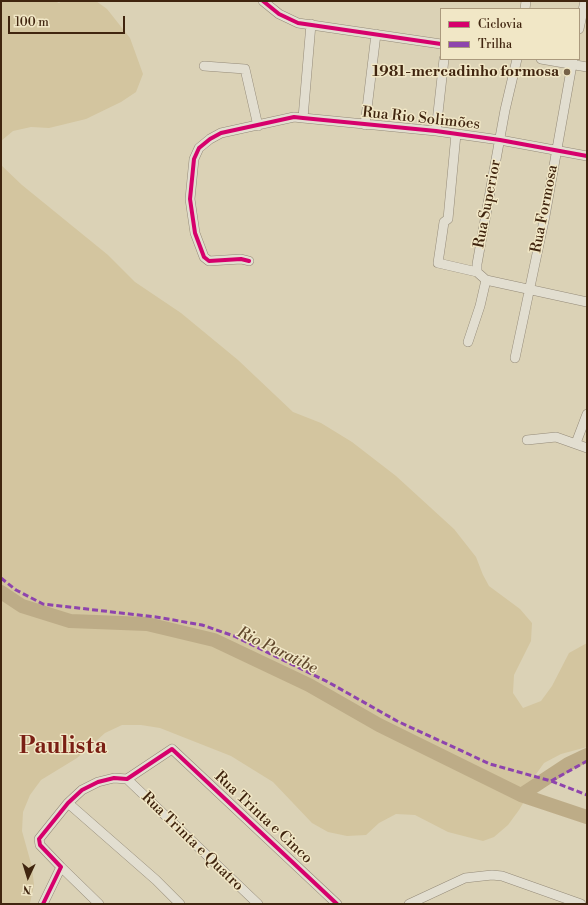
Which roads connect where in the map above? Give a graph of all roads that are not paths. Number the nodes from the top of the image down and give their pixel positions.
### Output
1 (263, 1) edge
2 (585, 1) edge
3 (311, 24) junction
4 (580, 24) edge
5 (376, 34) junction
6 (440, 44) edge
7 (444, 60) edge
8 (517, 60) edge
9 (552, 60) edge
10 (572, 62) edge
11 (204, 66) dead end
12 (587, 66) edge
13 (303, 118) junction
14 (365, 124) junction
15 (256, 127) junction
16 (436, 131) junction
17 (456, 134) junction
18 (500, 140) junction
19 (556, 151) junction
20 (587, 156) edge
21 (249, 261) dead end
22 (482, 277) junction
23 (528, 289) junction
24 (587, 302) edge
25 (468, 342) dead end
26 (515, 358) dead end
27 (587, 414) edge
28 (527, 440) dead end
29 (576, 443) junction
30 (587, 448) edge
31 (127, 779) junction
32 (68, 803) junction
33 (61, 867) junction
34 (43, 904) edge
35 (99, 904) edge
36 (180, 904) edge
37 (258, 904) edge
38 (337, 904) edge
39 (409, 904) edge
40 (581, 904) edge

1 - 3 street
2 - 4 street
3 - 5 street
3 - 13 street
5 - 6 street
5 - 14 street
7 - 16 street
8 - 18 street, Rua Superior
9 - 10 street
10 - 12 street
10 - 19 street, Rua Formosa
11 - 15 street
13 - 14 street, Rua Rio Solimões
13 - 15 street, Rua Rio Solimões
14 - 16 street, Rua Rio Solimões
15 - 21 street, Rua Rio Solimões
16 - 17 street, Rua Rio Solimões
17 - 18 street, Rua Rio Solimões
17 - 22 street
18 - 19 street, Rua Rio Solimões
18 - 22 street, Rua Superior
19 - 20 street, Rua Rio Solimões
19 - 23 street, Rua Formosa
22 - 23 street
22 - 25 street, Rua Superior
23 - 24 street
23 - 26 street, Rua Formosa
27 - 29 street
28 - 29 street
29 - 30 street
31 - 32 street
31 - 37 street, Rua Trinta e Quatro
31 - 38 street, Rua Trinta e Cinco
32 - 33 street
32 - 36 street
33 - 34 street
33 - 35 street
39 - 40 street

